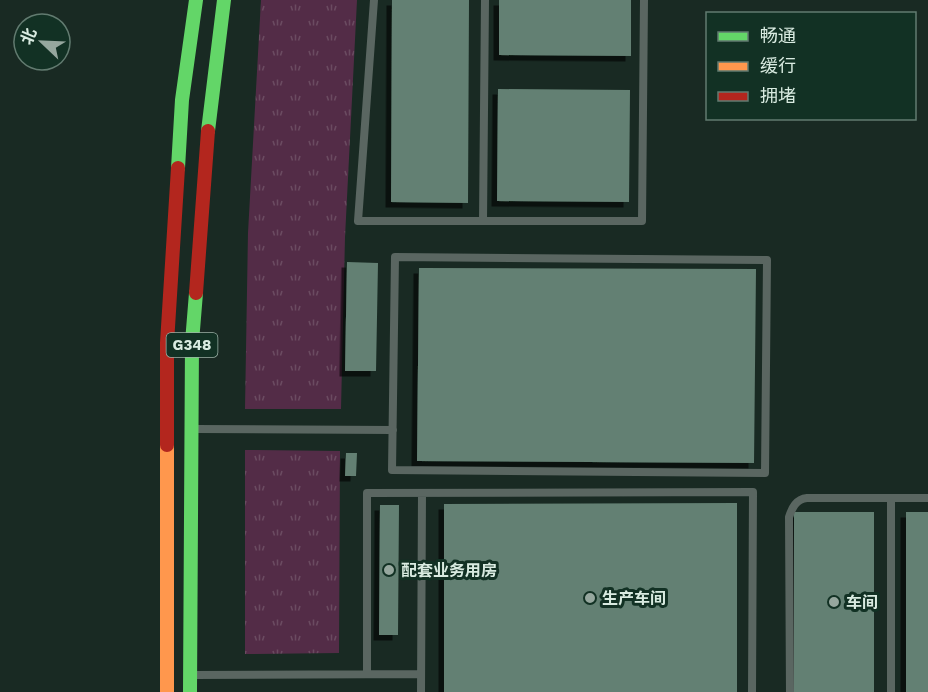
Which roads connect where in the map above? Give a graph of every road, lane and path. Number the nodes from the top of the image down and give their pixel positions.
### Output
1 (195, 0) edge
2 (224, 0) edge
3 (374, 0) edge
4 (485, 0) edge
5 (644, 0) edge
6 (483, 221) junction
7 (191, 429) junction
8 (393, 430) junction
9 (422, 493) junction
10 (891, 498) junction
11 (928, 498) edge
12 (367, 674) junction
13 (421, 674) junction
14 (190, 675) junction
15 (167, 692) edge
16 (190, 692) edge
17 (421, 692) edge
18 (752, 692) edge
19 (790, 692) edge
20 (891, 692) edge

1 - 15 highway, G348
2 - 7 highway, G348
3 - 6 lane
4 - 6 lane
5 - 6 lane
7 - 8 lane
7 - 14 highway, G348
8 - 8 lane
9 - 12 lane
9 - 13 lane
9 - 18 lane
10 - 11 lane
10 - 19 lane
10 - 20 lane
12 - 13 lane
12 - 14 lane
13 - 17 lane
14 - 16 highway, G348

